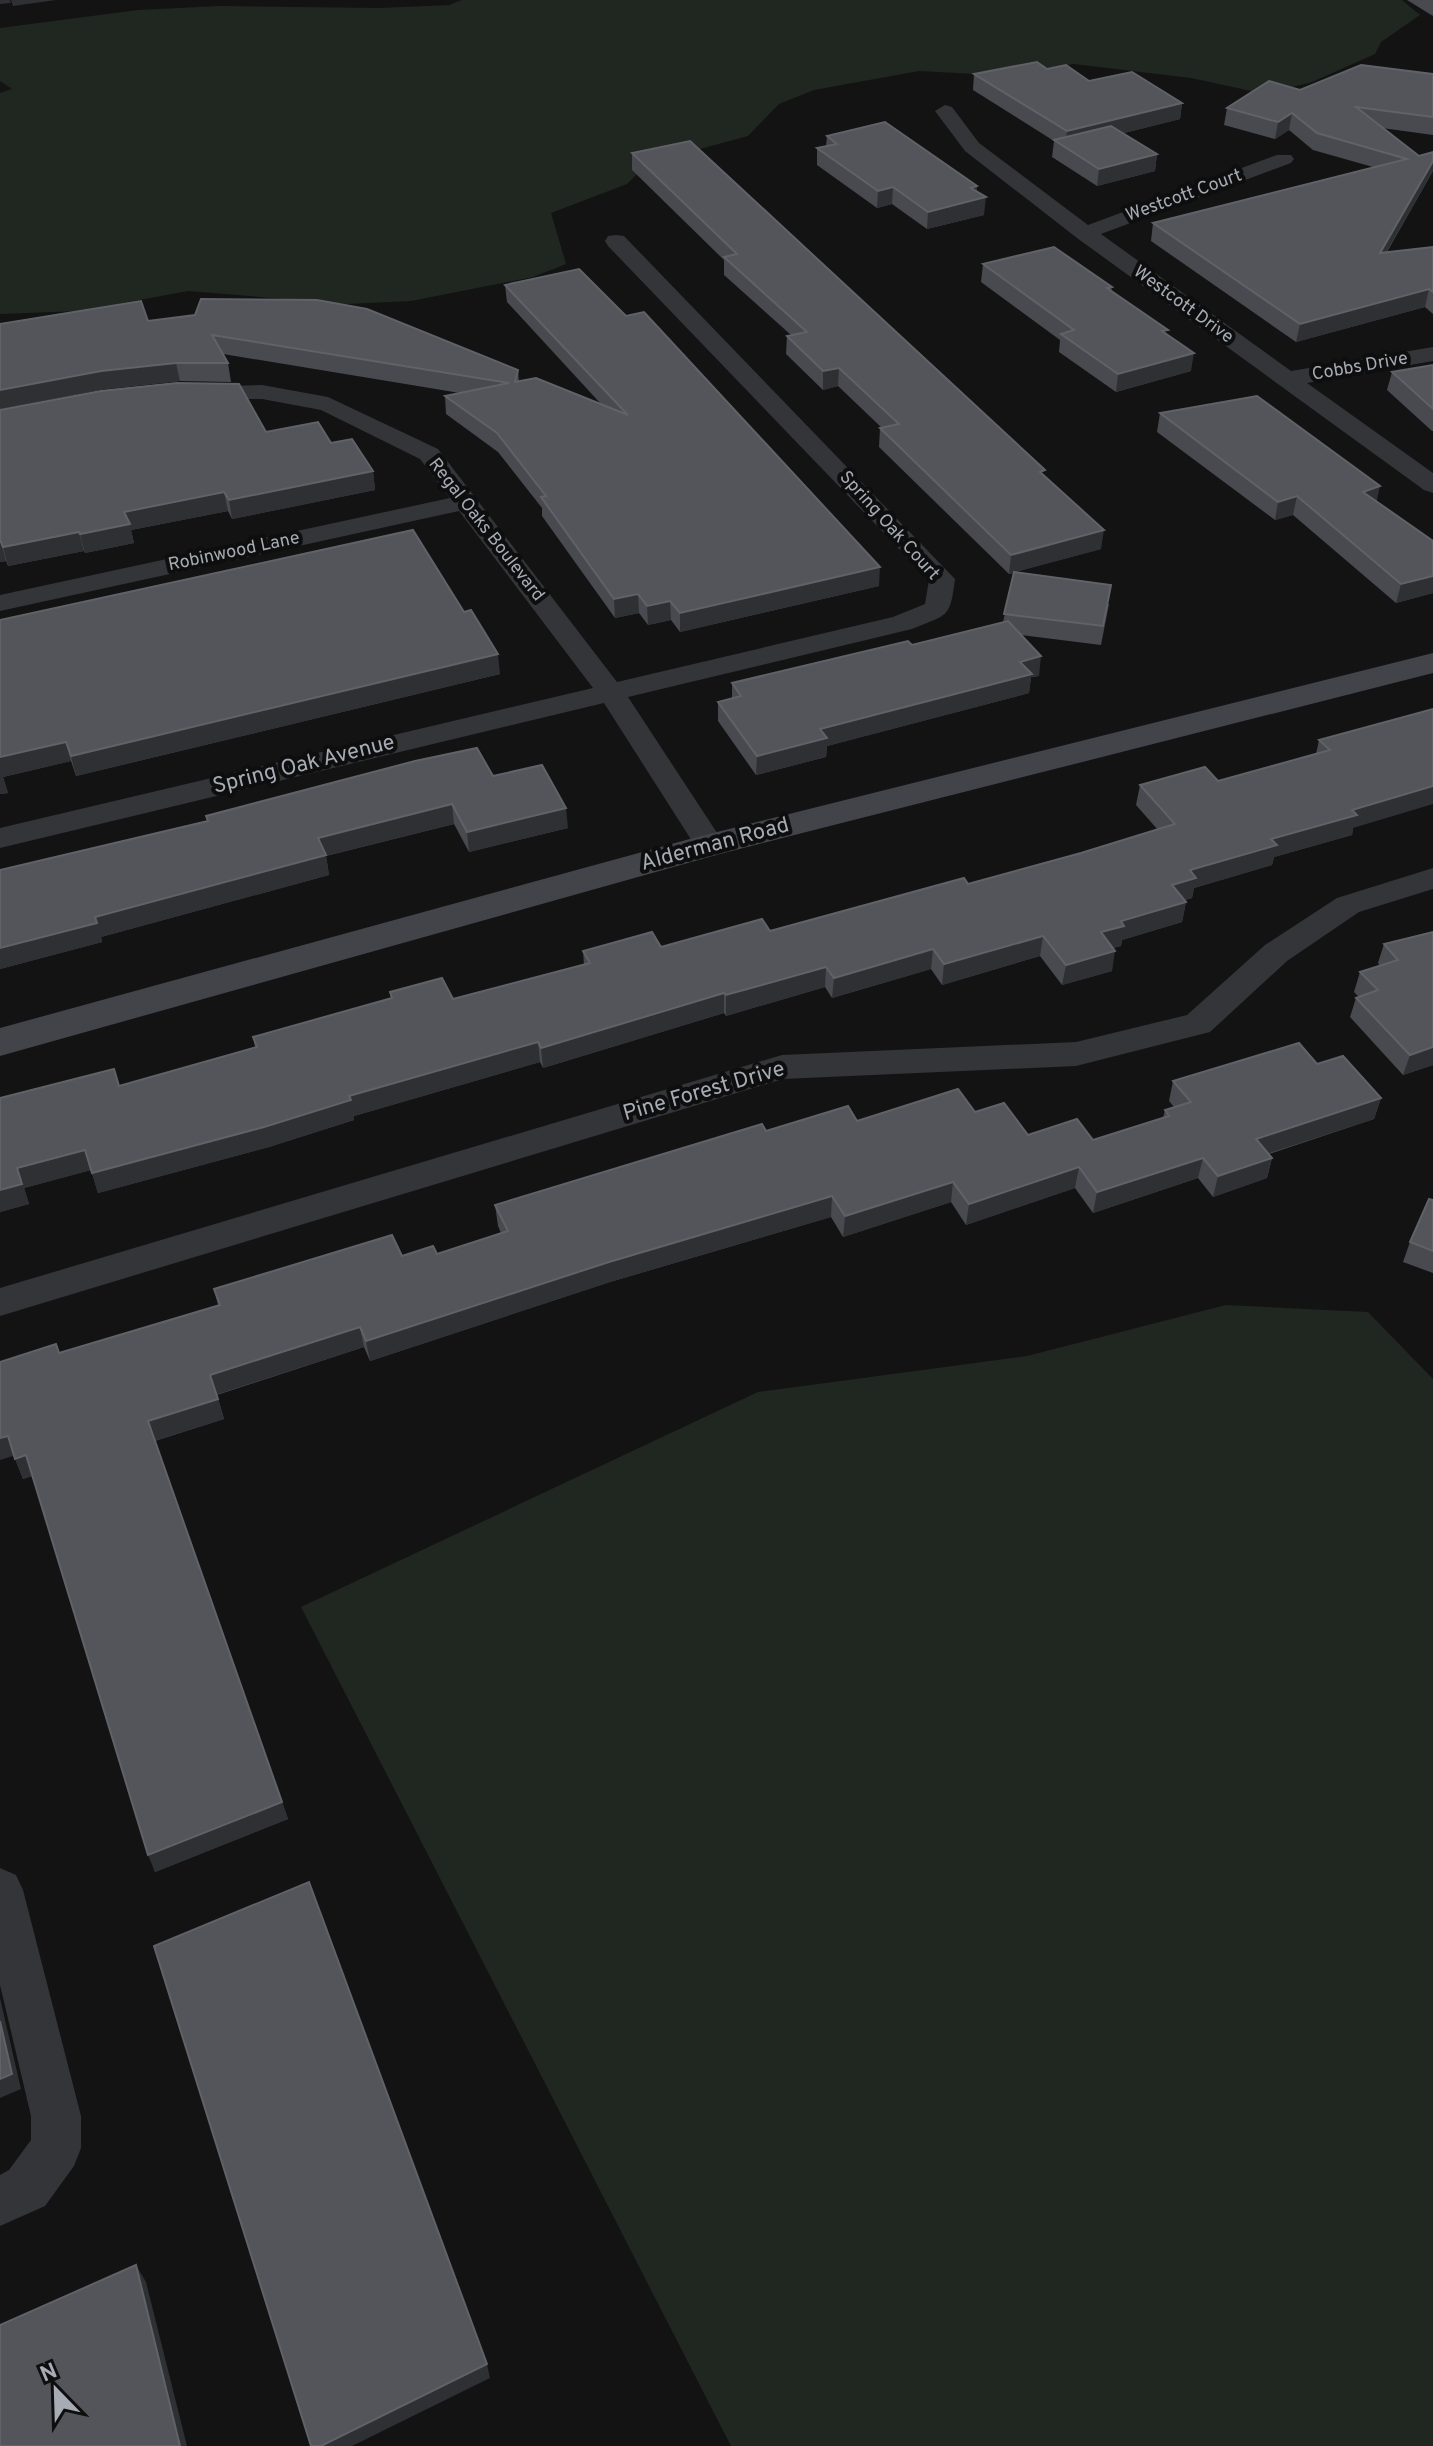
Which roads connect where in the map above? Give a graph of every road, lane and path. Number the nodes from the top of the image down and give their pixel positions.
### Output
1 (945, 111) dead end
2 (1284, 159) dead end
3 (1085, 233) junction
4 (616, 241) dead end
5 (1433, 354) edge
6 (1286, 379) junction
7 (165, 393) edge
8 (1433, 485) edge
9 (467, 502) junction
10 (0, 603) edge
11 (1433, 663) edge
12 (609, 692) junction
13 (0, 838) edge
14 (710, 845) junction
15 (1433, 878) edge
16 (0, 1042) edge
17 (0, 1302) edge
18 (0, 1890) edge
19 (0, 2201) edge

1 - 3 street, Westcott Drive
2 - 3 street, Westcott Court
3 - 6 street, Westcott Drive
4 - 12 street, Spring Oak Court
5 - 6 street, Cobbs Drive
6 - 8 street, Westcott Drive
7 - 9 street, Regal Oaks Boulevard
9 - 10 street, Robinwood Lane
9 - 12 street, Regal Oaks Boulevard
11 - 14 street, Alderman Road
12 - 13 street, Spring Oak Avenue
12 - 14 street, Regal Oaks Boulevard
14 - 16 street, Alderman Road
15 - 17 street, Pine Forest Drive
18 - 19 street

